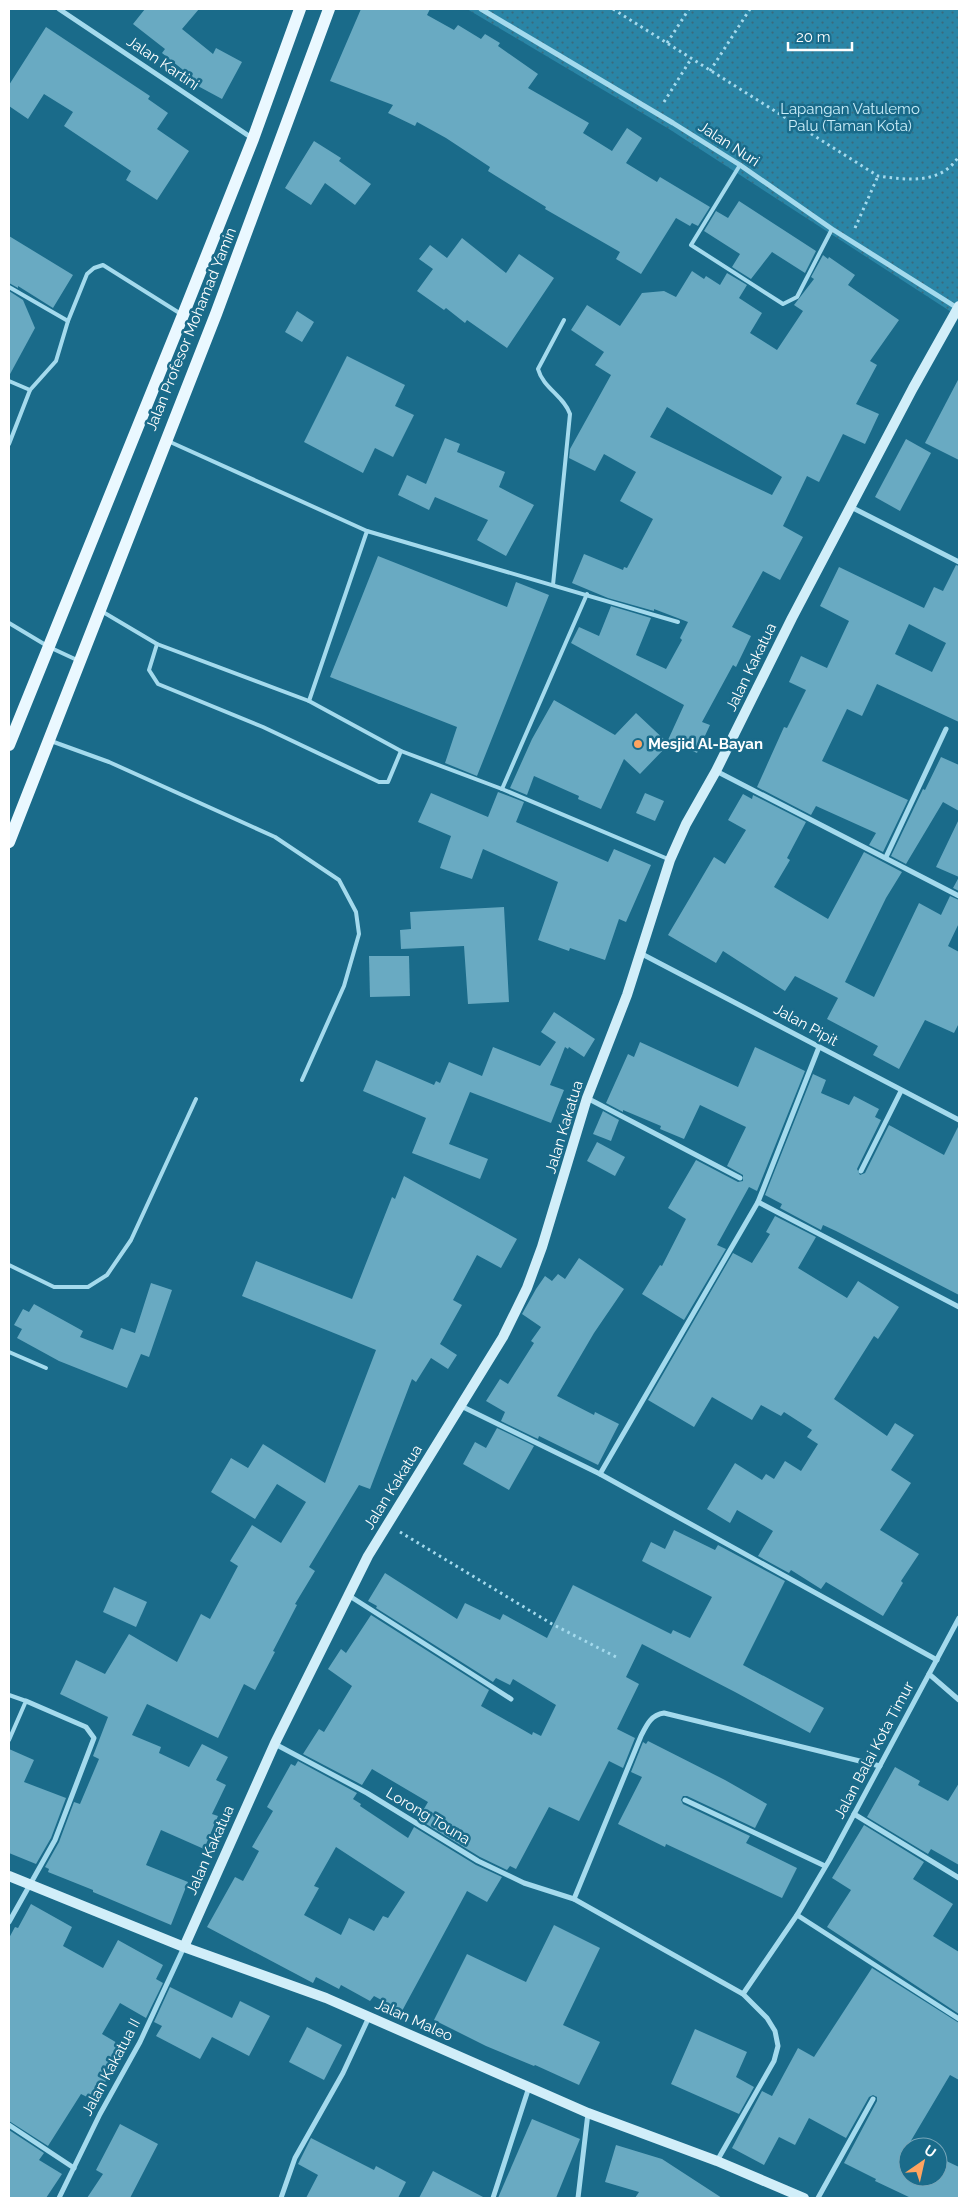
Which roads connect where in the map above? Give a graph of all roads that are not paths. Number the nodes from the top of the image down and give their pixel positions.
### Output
1 (59, 9) edge
2 (300, 9) edge
3 (329, 9) edge
4 (481, 9) edge
5 (252, 138) junction
6 (740, 165) junction
7 (832, 229) junction
8 (9, 287) edge
9 (959, 308) edge
10 (183, 315) junction
11 (564, 320) dead end
12 (68, 321) junction
13 (9, 381) edge
14 (30, 390) junction
15 (165, 440) junction
16 (9, 444) edge
17 (850, 507) junction
18 (367, 531) junction
19 (959, 562) edge
20 (553, 586) junction
21 (587, 594) junction
22 (100, 610) junction
23 (678, 622) dead end
24 (9, 623) edge
25 (157, 644) junction
26 (49, 647) junction
27 (80, 661) junction
28 (309, 701) junction
29 (946, 729) dead end
30 (48, 740) junction
31 (9, 745) edge
32 (401, 751) junction
33 (716, 771) junction
34 (502, 789) junction
35 (9, 842) edge
36 (886, 857) junction
37 (670, 860) junction
38 (959, 896) edge
39 (640, 953) junction
40 (819, 1047) junction
41 (302, 1080) dead end
42 (901, 1091) junction
43 (587, 1098) junction
44 (196, 1099) dead end
45 (959, 1120) edge
46 (861, 1171) dead end
47 (740, 1178) dead end
48 (758, 1202) junction
49 (9, 1264) edge
50 (959, 1307) edge
51 (9, 1352) edge
52 (46, 1368) dead end
53 (461, 1406) junction
54 (600, 1474) junction
55 (348, 1595) junction
56 (959, 1618) edge
57 (937, 1660) junction
58 (929, 1674) junction
59 (9, 1695) edge
60 (511, 1699) dead end
61 (959, 1700) edge
62 (26, 1701) junction
63 (9, 1740) edge
64 (275, 1744) junction
65 (880, 1766) junction
66 (685, 1800) dead end
67 (854, 1814) junction
68 (825, 1866) junction
69 (9, 1876) edge
70 (959, 1878) edge
71 (30, 1886) junction
72 (574, 1899) junction
73 (797, 1915) junction
74 (9, 1922) edge
75 (184, 1947) junction
76 (743, 1994) junction
77 (369, 2017) junction
78 (959, 2019) edge
79 (529, 2087) junction
80 (873, 2099) dead end
81 (588, 2113) junction
82 (9, 2125) edge
83 (717, 2161) junction
84 (74, 2168) junction
85 (59, 2198) edge
86 (281, 2198) edge
87 (493, 2198) edge
88 (578, 2198) edge
89 (804, 2198) edge
90 (818, 2198) edge

1 - 5 street, Jalan Kartini
2 - 5 main road, Jalan Profesor Mohamad Yamin
3 - 15 main road, Jalan Profesor Mohamad Yamin
4 - 6 street, Jalan Nuri
5 - 10 main road, Jalan Profesor Mohamad Yamin
6 - 7 street, Jalan Nuri
6 - 7 lane
7 - 9 street, Jalan Nuri
8 - 12 lane
9 - 17 street, Jalan Kakatua
10 - 12 lane
10 - 26 main road, Jalan Profesor Mohamad Yamin
11 - 20 lane
12 - 14 lane
13 - 14 lane
14 - 16 lane
15 - 18 lane
15 - 22 main road, Jalan Profesor Mohamad Yamin
17 - 19 street
17 - 33 street, Jalan Kakatua
18 - 20 lane
18 - 28 lane
20 - 21 lane
21 - 23 lane
21 - 34 lane
22 - 25 lane
22 - 27 main road, Jalan Profesor Mohamad Yamin
24 - 26 lane
25 - 28 lane
25 - 32 lane
26 - 27 lane
26 - 31 main road, Jalan Profesor Mohamad Yamin
27 - 30 main road, Jalan Profesor Mohamad Yamin
28 - 32 lane
29 - 36 street
30 - 35 main road, Jalan Profesor Mohamad Yamin
30 - 41 lane
32 - 34 lane
33 - 36 street
33 - 37 street, Jalan Kakatua
34 - 37 lane
36 - 38 street
37 - 39 street, Jalan Kakatua
39 - 40 street, Jalan Pipit
39 - 43 street, Jalan Kakatua
40 - 42 street, Jalan Pipit
40 - 48 street
42 - 45 street, Jalan Pipit
42 - 46 street
43 - 47 street
43 - 53 street, Jalan Kakatua
44 - 49 lane
48 - 50 street
48 - 54 street
51 - 52 lane
53 - 54 street
53 - 55 street, Jalan Kakatua
54 - 57 street
55 - 60 street
55 - 64 street, Jalan Kakatua
56 - 57 street, Jalan Balai Kota Timur
57 - 58 street, Jalan Balai Kota Timur
58 - 61 street
58 - 65 street, Jalan Balai Kota Timur
59 - 62 lane
62 - 63 lane
62 - 71 street
64 - 72 street, Lorong Touna
64 - 75 street, Jalan Kakatua
65 - 67 street, Jalan Balai Kota Timur
65 - 72 street
66 - 68 street
67 - 68 street, Jalan Balai Kota Timur
67 - 70 street
68 - 73 street, Jalan Balai Kota Timur
69 - 71 street, Jalan Maleo
71 - 74 street
71 - 75 street, Jalan Maleo
72 - 76 street, Lorong Touna
73 - 76 street, Jalan Balai Kota Timur
73 - 78 street
75 - 77 street, Jalan Maleo
75 - 84 street, Jalan Kakatua II
76 - 83 street, Lorong Touna
77 - 79 street, Jalan Maleo
77 - 86 street
79 - 81 street, Jalan Maleo
79 - 87 street
80 - 90 street
81 - 83 street, Jalan Maleo
81 - 88 street
82 - 84 street
83 - 89 street, Jalan Maleo
84 - 85 street, Jalan Kakatua II

